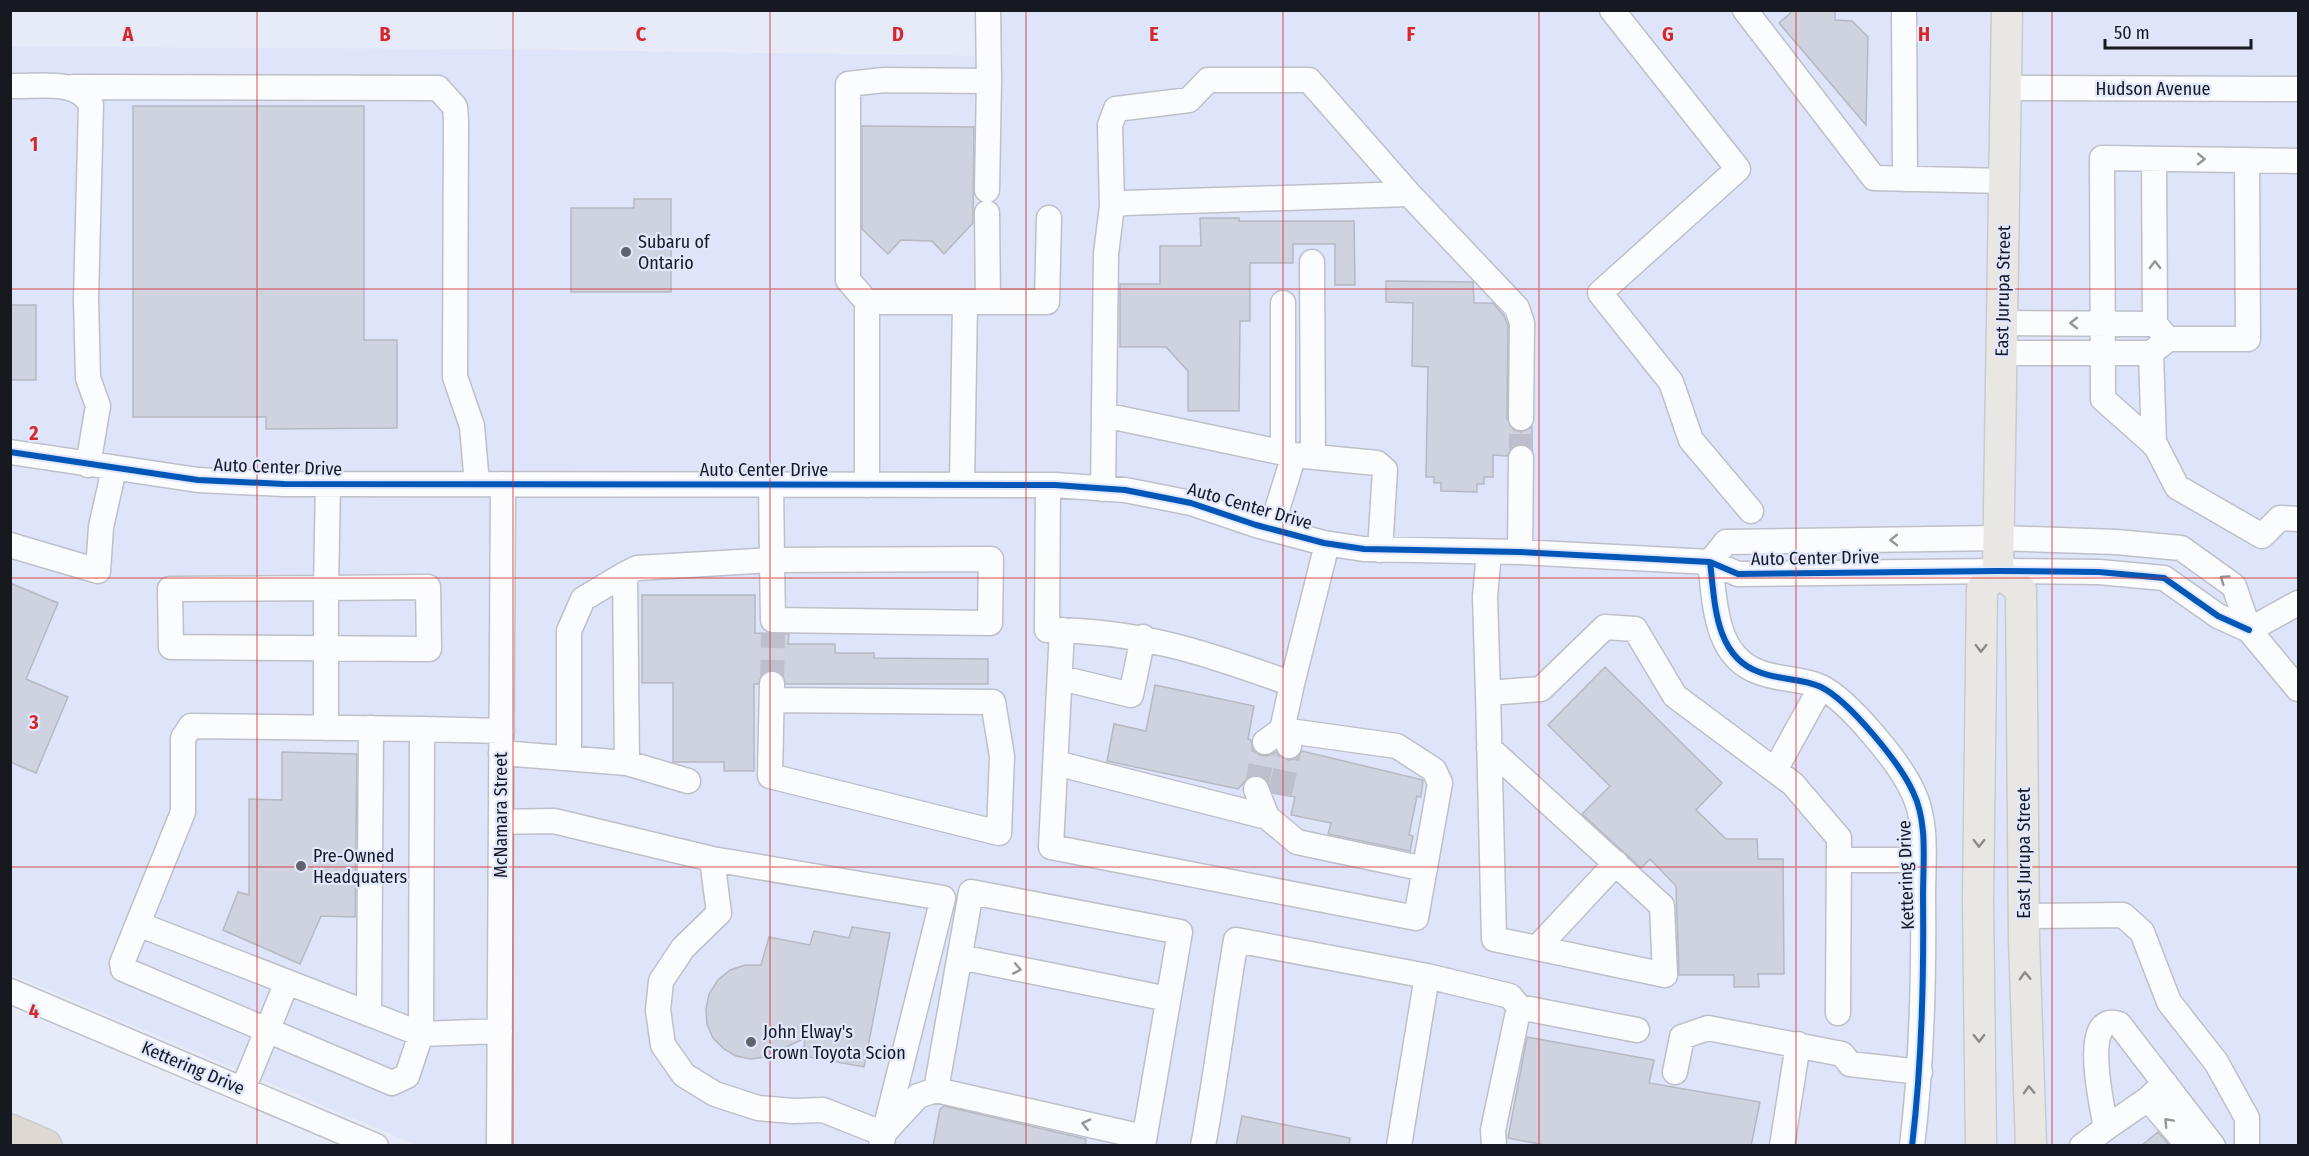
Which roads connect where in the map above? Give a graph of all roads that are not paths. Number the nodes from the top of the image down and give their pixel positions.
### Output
1 (988, 10) edge
2 (1612, 10) edge
3 (1745, 10) edge
4 (1905, 10) edge
5 (2007, 10) edge
6 (989, 81) junction
7 (10, 86) edge
8 (73, 87) junction
9 (2007, 88) junction
10 (2298, 89) edge
11 (2154, 159) junction
12 (2247, 160) junction
13 (2298, 161) edge
14 (1905, 179) junction
15 (2005, 181) junction
16 (1409, 194) junction
17 (1112, 206) junction
18 (1049, 218) dead end
19 (1312, 262) dead end
20 (867, 302) junction
21 (976, 302) junction
22 (1283, 303) dead end
23 (2003, 323) junction
24 (2103, 323) junction
25 (2158, 339) junction
26 (2102, 352) junction
27 (2002, 353) junction
28 (1104, 415) junction
29 (1521, 418) tunnel mouth
30 (2154, 445) junction
31 (10, 452) edge
32 (1296, 454) junction
33 (1521, 458) tunnel mouth
34 (88, 465) junction
35 (114, 469) junction
36 (328, 484) junction
37 (477, 484) junction
38 (503, 484) junction
39 (771, 484) junction
40 (867, 485) junction
41 (962, 485) junction
42 (1048, 485) junction
43 (1103, 489) junction
44 (1751, 512) dead end
45 (2298, 519) edge
46 (1270, 529) junction
47 (1999, 538) junction
48 (1327, 544) junction
49 (10, 545) edge
50 (1380, 550) junction
51 (1489, 552) junction
52 (1520, 552) junction
53 (772, 560) junction
54 (1710, 562) junction
55 (1998, 571) junction
56 (625, 574) junction
57 (326, 588) junction
58 (2298, 603) edge
59 (1062, 630) junction
60 (2249, 630) junction
61 (1143, 637) junction
62 (326, 648) junction
63 (1060, 678) junction
64 (1292, 684) junction
65 (1821, 687) junction
66 (2298, 689) edge
67 (772, 692) joint
68 (1488, 693) junction
69 (326, 728) junction
70 (371, 728) junction
71 (422, 729) junction
72 (501, 742) junction
73 (1489, 748) junction
74 (569, 758) junction
75 (627, 763) junction
76 (1056, 763) junction
77 (1775, 770) junction
78 (688, 781) dead end
79 (1256, 789) tunnel mouth
80 (1280, 794) tunnel mouth
81 (1267, 817) junction
82 (501, 822) junction
83 (712, 859) junction
84 (1839, 860) junction
85 (1923, 860) junction
86 (1616, 863) junction
87 (1425, 869) junction
88 (2024, 916) junction
89 (138, 924) junction
90 (1537, 948) junction
91 (960, 957) junction
92 (1427, 976) junction
93 (287, 982) junction
94 (10, 992) edge
95 (1168, 999) junction
96 (1519, 1007) junction
97 (1838, 1013) dead end
98 (369, 1014) junction
99 (1637, 1030) dead end
100 (267, 1031) junction
101 (500, 1031) junction
102 (422, 1034) junction
103 (1798, 1044) junction
104 (1675, 1072) dead end
105 (1920, 1072) junction
106 (243, 1089) junction
107 (936, 1090) junction
108 (2156, 1091) junction
109 (2106, 1128) junction
110 (10, 1131) edge
111 (882, 1140) edge
112 (1143, 1141) edge
113 (2083, 1144) edge
114 (45, 1146) edge
115 (376, 1146) edge
116 (499, 1146) edge
117 (1203, 1146) edge
118 (1399, 1146) edge
119 (1494, 1146) edge
120 (1782, 1146) edge
121 (1912, 1146) edge
122 (1981, 1146) edge
123 (2031, 1146) edge
124 (2186, 1146) edge
125 (2213, 1146) edge
126 (2247, 1146) edge

1 - 6 street
2 - 44 street
3 - 14 street
4 - 14 street
5 - 9 main road, East Jurupa Street
6 - 20 street
6 - 21 street
7 - 8 street
8 - 34 street
8 - 37 street
9 - 10 street, Hudson Avenue
9 - 15 main road, East Jurupa Street
11 -> 12 street
11 - 24 street
25 -> 11 street
12 - 13 street
12 - 25 street
14 - 15 street
15 - 23 main road, East Jurupa Street
16 - 17 street
16 - 17 street
16 - 29 street
17 - 28 street
18 - 21 street
19 - 32 street
20 - 21 street
20 - 40 street
21 - 41 street
22 - 32 street
24 -> 23 street
23 - 27 main road, East Jurupa Street
24 - 25 street
24 - 26 street
25 - 26 street
25 - 30 street
26 - 27 street
26 - 30 street
27 - 47 main road, East Jurupa Street
28 - 32 street
28 - 43 street
30 - 45 street
31 - 34 street, Auto Center Drive
32 - 46 street
32 - 50 street
33 - 52 street
34 - 35 street, Auto Center Drive
35 - 36 street, Auto Center Drive
35 - 49 street
36 - 37 street, Auto Center Drive
36 - 57 street
37 - 38 street, Auto Center Drive
38 - 39 street, Auto Center Drive
38 - 72 street, McNamara Street
39 - 40 street, Auto Center Drive
39 - 53 street
40 - 41 street, Auto Center Drive
41 - 42 street, Auto Center Drive
42 - 43 street, Auto Center Drive
42 - 59 street
43 - 46 street, Auto Center Drive
46 - 48 street, Auto Center Drive
47 -> 54 street, Auto Center Drive
47 - 55 main road, East Jurupa Street
60 -> 47 street, Auto Center Drive
48 - 50 street, Auto Center Drive
48 - 64 street
50 - 51 street, Auto Center Drive
51 - 52 street, Auto Center Drive
51 - 68 street
52 - 54 street, Auto Center Drive
53 - 53 street
53 - 56 street
54 - 55 street, Auto Center Drive
54 - 65 street, Kettering Drive
55 - 60 street, Auto Center Drive
55 - 88 main road, East Jurupa Street
55 -> 122 main road
56 - 74 street
56 - 75 street
57 - 62 street
57 - 62 street
57 - 62 street
58 - 60 street
59 - 61 street
59 - 63 street
60 - 66 street, Auto Center Drive
61 - 63 street
61 - 64 street
62 - 69 street
63 - 76 street
64 - 87 street
65 - 77 street
65 - 85 street, Kettering Drive
67 - 67 street
68 - 73 street
68 - 77 street
69 - 70 street
69 - 89 street
70 - 71 street
70 - 98 street
71 - 72 street
71 - 102 street
72 - 74 street
72 - 82 street, McNamara Street
73 - 86 street
73 - 90 street
74 - 75 street
75 - 78 street
76 - 81 street
76 - 87 street
77 - 84 street
79 - 81 street
80 - 81 street
81 - 87 street
82 - 83 street
82 - 101 street, McNamara Street
83 - 111 street
83 - 111 street
84 - 85 street
84 - 97 street
85 - 105 street, Kettering Drive
86 - 90 street
86 - 90 street
123 -> 88 main road, East Jurupa Street
88 - 126 street
89 - 93 street
89 - 100 street
91 -> 95 street
91 - 95 street
91 - 107 street
92 - 96 street
92 - 117 street
92 - 118 street
93 - 98 street
93 - 100 street
94 - 106 street, Kettering Drive
95 - 112 street
96 - 99 street
96 - 119 street
98 - 102 street
100 - 102 street
100 - 106 street
101 - 102 street
101 - 116 street, McNamara Street
103 - 104 street
103 - 105 street
103 - 120 street
105 - 121 street, Kettering Drive
106 - 115 street, Kettering Drive
107 - 111 street
112 -> 107 street
108 - 109 street
108 - 109 street
124 -> 108 street
108 - 125 street
109 - 113 street
110 - 114 highway

